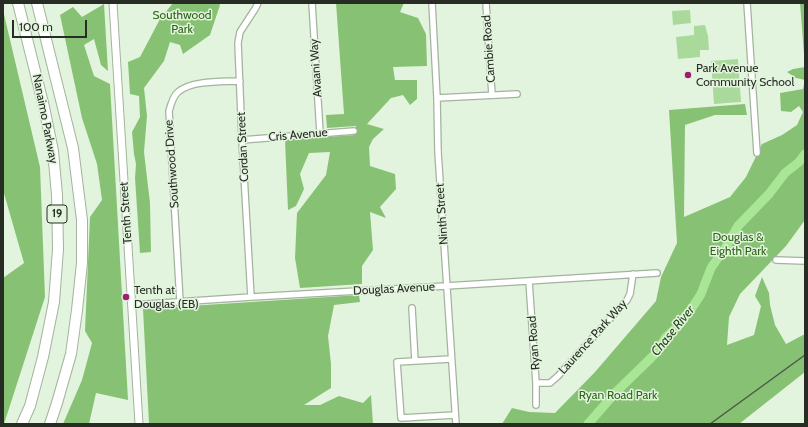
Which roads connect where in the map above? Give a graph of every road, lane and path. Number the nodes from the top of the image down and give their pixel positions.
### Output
1 (18, 3) edge
2 (37, 3) edge
3 (113, 3) edge
4 (258, 3) edge
5 (312, 3) edge
6 (432, 3) edge
7 (486, 3) edge
8 (747, 3) edge
9 (240, 81) junction
10 (517, 94) dead end
11 (492, 95) junction
12 (436, 98) junction
13 (354, 131) dead end
14 (320, 133) junction
15 (242, 140) junction
16 (756, 153) dead end
17 (776, 260) dead end
18 (805, 261) edge
19 (657, 273) dead end
20 (633, 274) junction
21 (529, 281) junction
22 (446, 286) junction
23 (251, 297) junction
24 (180, 302) junction
25 (132, 305) junction
26 (412, 308) dead end
27 (451, 359) junction
28 (415, 361) junction
29 (536, 383) junction
30 (536, 405) dead end
31 (455, 415) junction
32 (22, 424) edge
33 (50, 424) edge
34 (139, 424) edge
35 (456, 424) edge

1 - 32 highway, Nanaimo Parkway / 19
2 - 33 highway, Nanaimo Parkway / 19
3 - 25 street, Tenth Street
4 - 9 street, Cordan Street
5 - 14 street, Avaani Way
6 - 12 street, Ninth Street
7 - 11 street, Cambie Road
8 - 16 street
9 - 15 street, Cordan Street
9 - 24 street, Southwood Drive
10 - 11 street
11 - 12 street
12 - 22 street, Ninth Street
13 - 14 street, Cris Avenue
14 - 15 street, Cris Avenue
15 - 23 street, Cordan Street
17 - 18 street
19 - 20 street, Douglas Avenue
20 - 21 street, Douglas Avenue
20 - 29 street, Laurence Park Way
21 - 22 street, Douglas Avenue
21 - 29 street, Ryan Road
22 - 23 street, Douglas Avenue
22 - 27 street, Ninth Street
23 - 24 street, Douglas Avenue
24 - 25 street, Douglas Avenue
25 - 34 street, Tenth Street
26 - 28 street
27 - 28 street
27 - 31 street, Ninth Street
28 - 31 street
29 - 30 street, Ryan Road
31 - 35 street, Ninth Street

